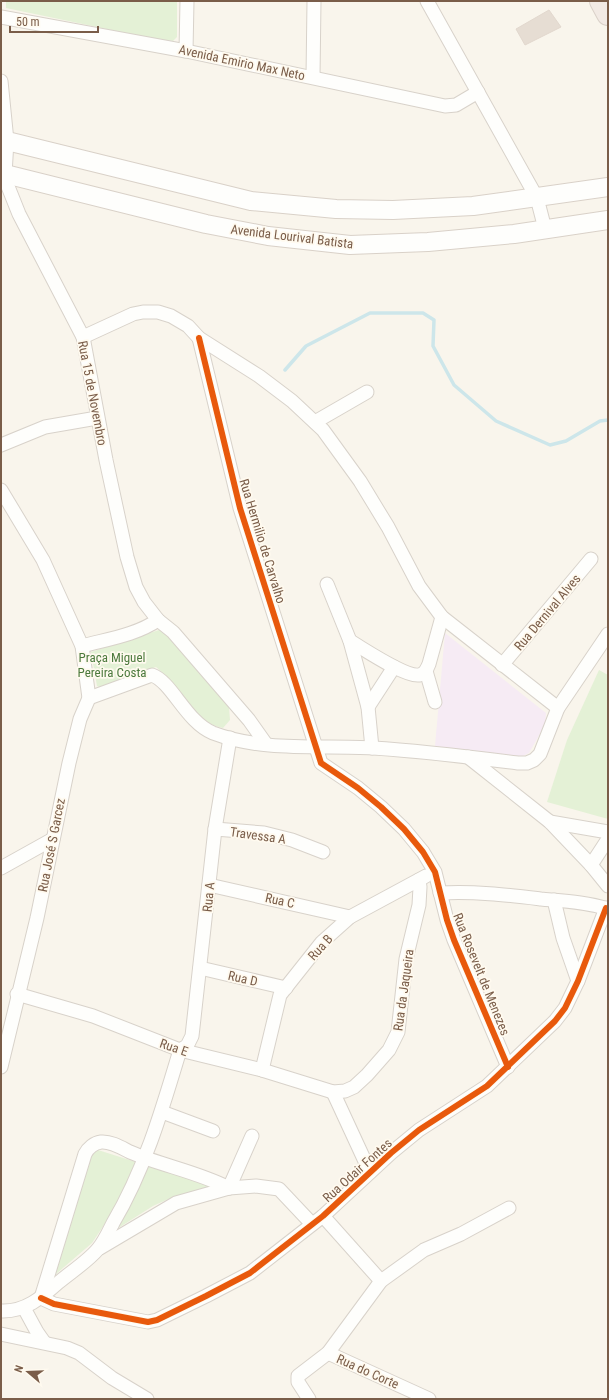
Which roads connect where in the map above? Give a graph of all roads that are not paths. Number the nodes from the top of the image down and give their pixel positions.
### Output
1 (187, 1) edge
2 (314, 1) edge
3 (427, 1) edge
4 (601, 1) edge
5 (608, 14) edge
6 (1, 17) edge
7 (186, 51) junction
8 (313, 77) junction
9 (1, 80) edge
10 (478, 92) junction
11 (4, 138) edge
12 (3, 174) edge
13 (608, 187) edge
14 (537, 198) junction
15 (608, 220) edge
16 (545, 229) junction
17 (83, 337) junction
18 (199, 338) junction
19 (367, 392) dead end
20 (97, 418) junction
21 (315, 422) junction
22 (1, 445) edge
23 (1, 490) edge
24 (591, 559) dead end
25 (327, 584) dead end
26 (442, 617) junction
27 (158, 620) junction
28 (608, 634) edge
29 (350, 642) junction
30 (82, 646) junction
31 (502, 665) junction
32 (394, 667) junction
33 (426, 671) junction
34 (89, 698) junction
35 (434, 702) dead end
36 (368, 707) junction
37 (558, 708) junction
38 (230, 738) junction
39 (266, 744) junction
40 (317, 748) junction
41 (372, 748) junction
42 (468, 757) junction
43 (550, 822) junction
44 (215, 829) junction
45 (608, 832) edge
46 (53, 839) junction
47 (608, 839) edge
48 (323, 852) dead end
49 (591, 865) junction
50 (1, 868) edge
51 (436, 872) junction
52 (419, 880) junction
53 (209, 885) junction
54 (608, 886) edge
55 (440, 893) junction
56 (554, 900) junction
57 (607, 908) edge
58 (350, 917) junction
59 (200, 968) junction
60 (578, 981) junction
61 (286, 988) junction
62 (17, 994) junction
63 (180, 1050) junction
64 (1, 1066) edge
65 (508, 1067) junction
66 (262, 1070) junction
67 (333, 1092) junction
68 (162, 1112) junction
69 (213, 1131) dead end
70 (252, 1136) dead end
71 (144, 1158) junction
72 (370, 1172) junction
73 (229, 1188) junction
74 (509, 1208) dead end
75 (323, 1216) junction
76 (312, 1224) junction
77 (98, 1249) junction
78 (381, 1281) junction
79 (41, 1298) junction
80 (24, 1308) junction
81 (1, 1311) edge
82 (1, 1334) edge
83 (44, 1342) junction
84 (328, 1353) junction
85 (147, 1399) edge
86 (309, 1399) edge
87 (429, 1399) edge

1 - 7 street
2 - 8 street
3 - 10 street
4 - 5 highway
6 - 7 street, Avenida Emirio Max Neto
7 - 8 street, Avenida Emirio Max Neto
8 - 10 street, Avenida Emirio Max Neto
9 - 11 street, Rua 15 de Novembro
10 - 14 street
11 - 12 street, Rua 15 de Novembro
11 - 14 main road
12 - 16 main road, Avenida Lourival Batista
12 - 17 street, Rua 15 de Novembro
13 - 14 main road
14 - 16 street
15 - 16 main road, Avenida Lourival Batista
17 - 18 street
17 - 20 street, Rua 15 de Novembro
18 - 21 street
18 - 40 street, Rua Hermilio de Carvalho
19 - 21 street
20 - 22 street
20 - 27 street, Rua 15 de Novembro
21 - 26 street
23 - 30 street
24 - 31 street, Rua Dernival Alves
25 - 29 street
26 - 31 street
26 - 33 street
27 - 30 street
27 - 39 street
28 - 37 street
29 - 32 street
29 - 36 street
30 - 34 street
31 - 37 street
32 - 33 street
32 - 36 street
33 - 35 street
34 - 38 street
34 - 46 street, Rua José S Garcez
36 - 41 street
37 - 42 street
38 - 39 street
38 - 44 street, Rua A
39 - 40 street
40 - 41 street
40 - 51 street, Rua Rosevelt de Menezes
41 - 42 street
42 - 43 street
43 - 45 street
43 - 49 street
44 - 48 street, Travessa A
44 - 53 street, Rua A
46 - 50 street
46 - 62 street, Rua José S Garcez
47 - 49 street
49 - 54 street
51 - 52 street, Rua B
51 - 55 street, Rua Rosevelt de Menezes
52 - 58 street, Rua B
52 - 67 street, Rua da Jaqueira
53 - 58 street, Rua C
53 - 59 street, Rua A
55 - 56 street, Rua Rosevelt de Menezes
55 - 65 street, Rua Rosevelt de Menezes
56 - 57 street, Rua Rosevelt de Menezes
56 - 60 street
57 - 60 street, Rua Odair Fontes
58 - 61 street, Rua B
59 - 61 street, Rua D
59 - 63 street, Rua A
60 - 65 street, Rua Odair Fontes
61 - 66 street, Rua B
62 - 63 street, Rua E
62 - 64 street, Rua José S Garcez
63 - 66 street, Rua E
63 - 68 street
65 - 72 street, Rua Odair Fontes
66 - 67 street, Rua E
67 - 72 street
68 - 69 street
68 - 71 street
70 - 73 street
71 - 73 street
71 - 77 street
71 - 79 street
72 - 75 street, Rua Odair Fontes
73 - 76 street
73 - 77 street
74 - 78 street
75 - 76 street, Rua Odair Fontes
75 - 78 street
76 - 79 street, Rua Odair Fontes
77 - 79 street
78 - 84 street
79 - 80 street
80 - 81 street
80 - 83 street
82 - 83 street
83 - 85 street
84 - 86 street
84 - 87 street, Rua do Corte

